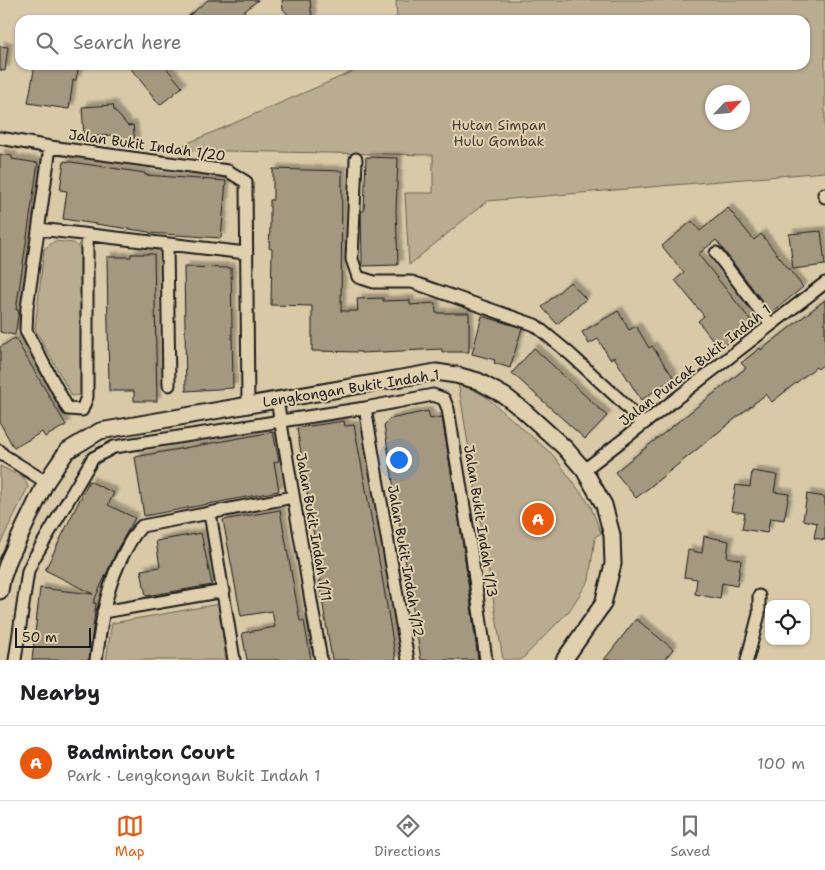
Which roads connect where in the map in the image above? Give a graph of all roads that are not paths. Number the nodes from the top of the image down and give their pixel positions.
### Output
1 (0, 138) edge
2 (50, 147) junction
3 (356, 159) dead end
4 (39, 229) junction
5 (87, 235) junction
6 (167, 245) junction
7 (246, 253) junction
8 (716, 253) dead end
9 (825, 283) edge
10 (771, 325) junction
11 (169, 384) dead end
12 (277, 400) junction
13 (248, 404) junction
14 (365, 408) junction
15 (281, 421) junction
16 (643, 424) junction
17 (0, 451) edge
18 (584, 470) junction
19 (46, 482) junction
20 (293, 497) junction
21 (210, 513) junction
22 (0, 591) edge
23 (224, 592) junction
24 (759, 596) dead end
25 (103, 612) junction
26 (15, 660) edge
27 (96, 660) edge
28 (234, 660) edge
29 (321, 660) edge
30 (408, 660) edge
31 (486, 660) edge
32 (564, 660) edge
33 (747, 660) edge

1 - 2 street, Jalan Bukit Indah 1/20
2 - 4 street
2 - 7 street, Jalan Bukit Indah 1/20
3 - 16 street
4 - 5 street
4 - 5 street
5 - 6 street
6 - 7 street
6 - 11 street
7 - 13 street
8 - 10 street
9 - 10 street, Jalan Puncak Bukit Indah 1
10 - 16 street, Jalan Puncak Bukit Indah 1
12 - 13 street, Lengkongan Bukit Indah 1
12 - 15 street, Jalan Bukit Indah 1/11
12 - 18 street, Lengkongan Bukit Indah 1
13 - 19 street, Lengkongan Bukit Indah 1
14 - 15 street
14 - 30 street, Jalan Bukit Indah 1/12
14 - 31 street, Jalan Bukit Indah 1/13
15 - 20 street, Jalan Bukit Indah 1/11
15 - 26 street
16 - 18 street, Jalan Puncak Bukit Indah 1
17 - 19 street
18 - 32 street, Lengkongan Bukit Indah 1
19 - 22 street, Lengkongan Bukit Indah 1
20 - 21 street
20 - 29 street, Jalan Bukit Indah 1/11
21 - 23 street
21 - 25 street
23 - 25 street
23 - 28 street
24 - 33 street
25 - 27 street

